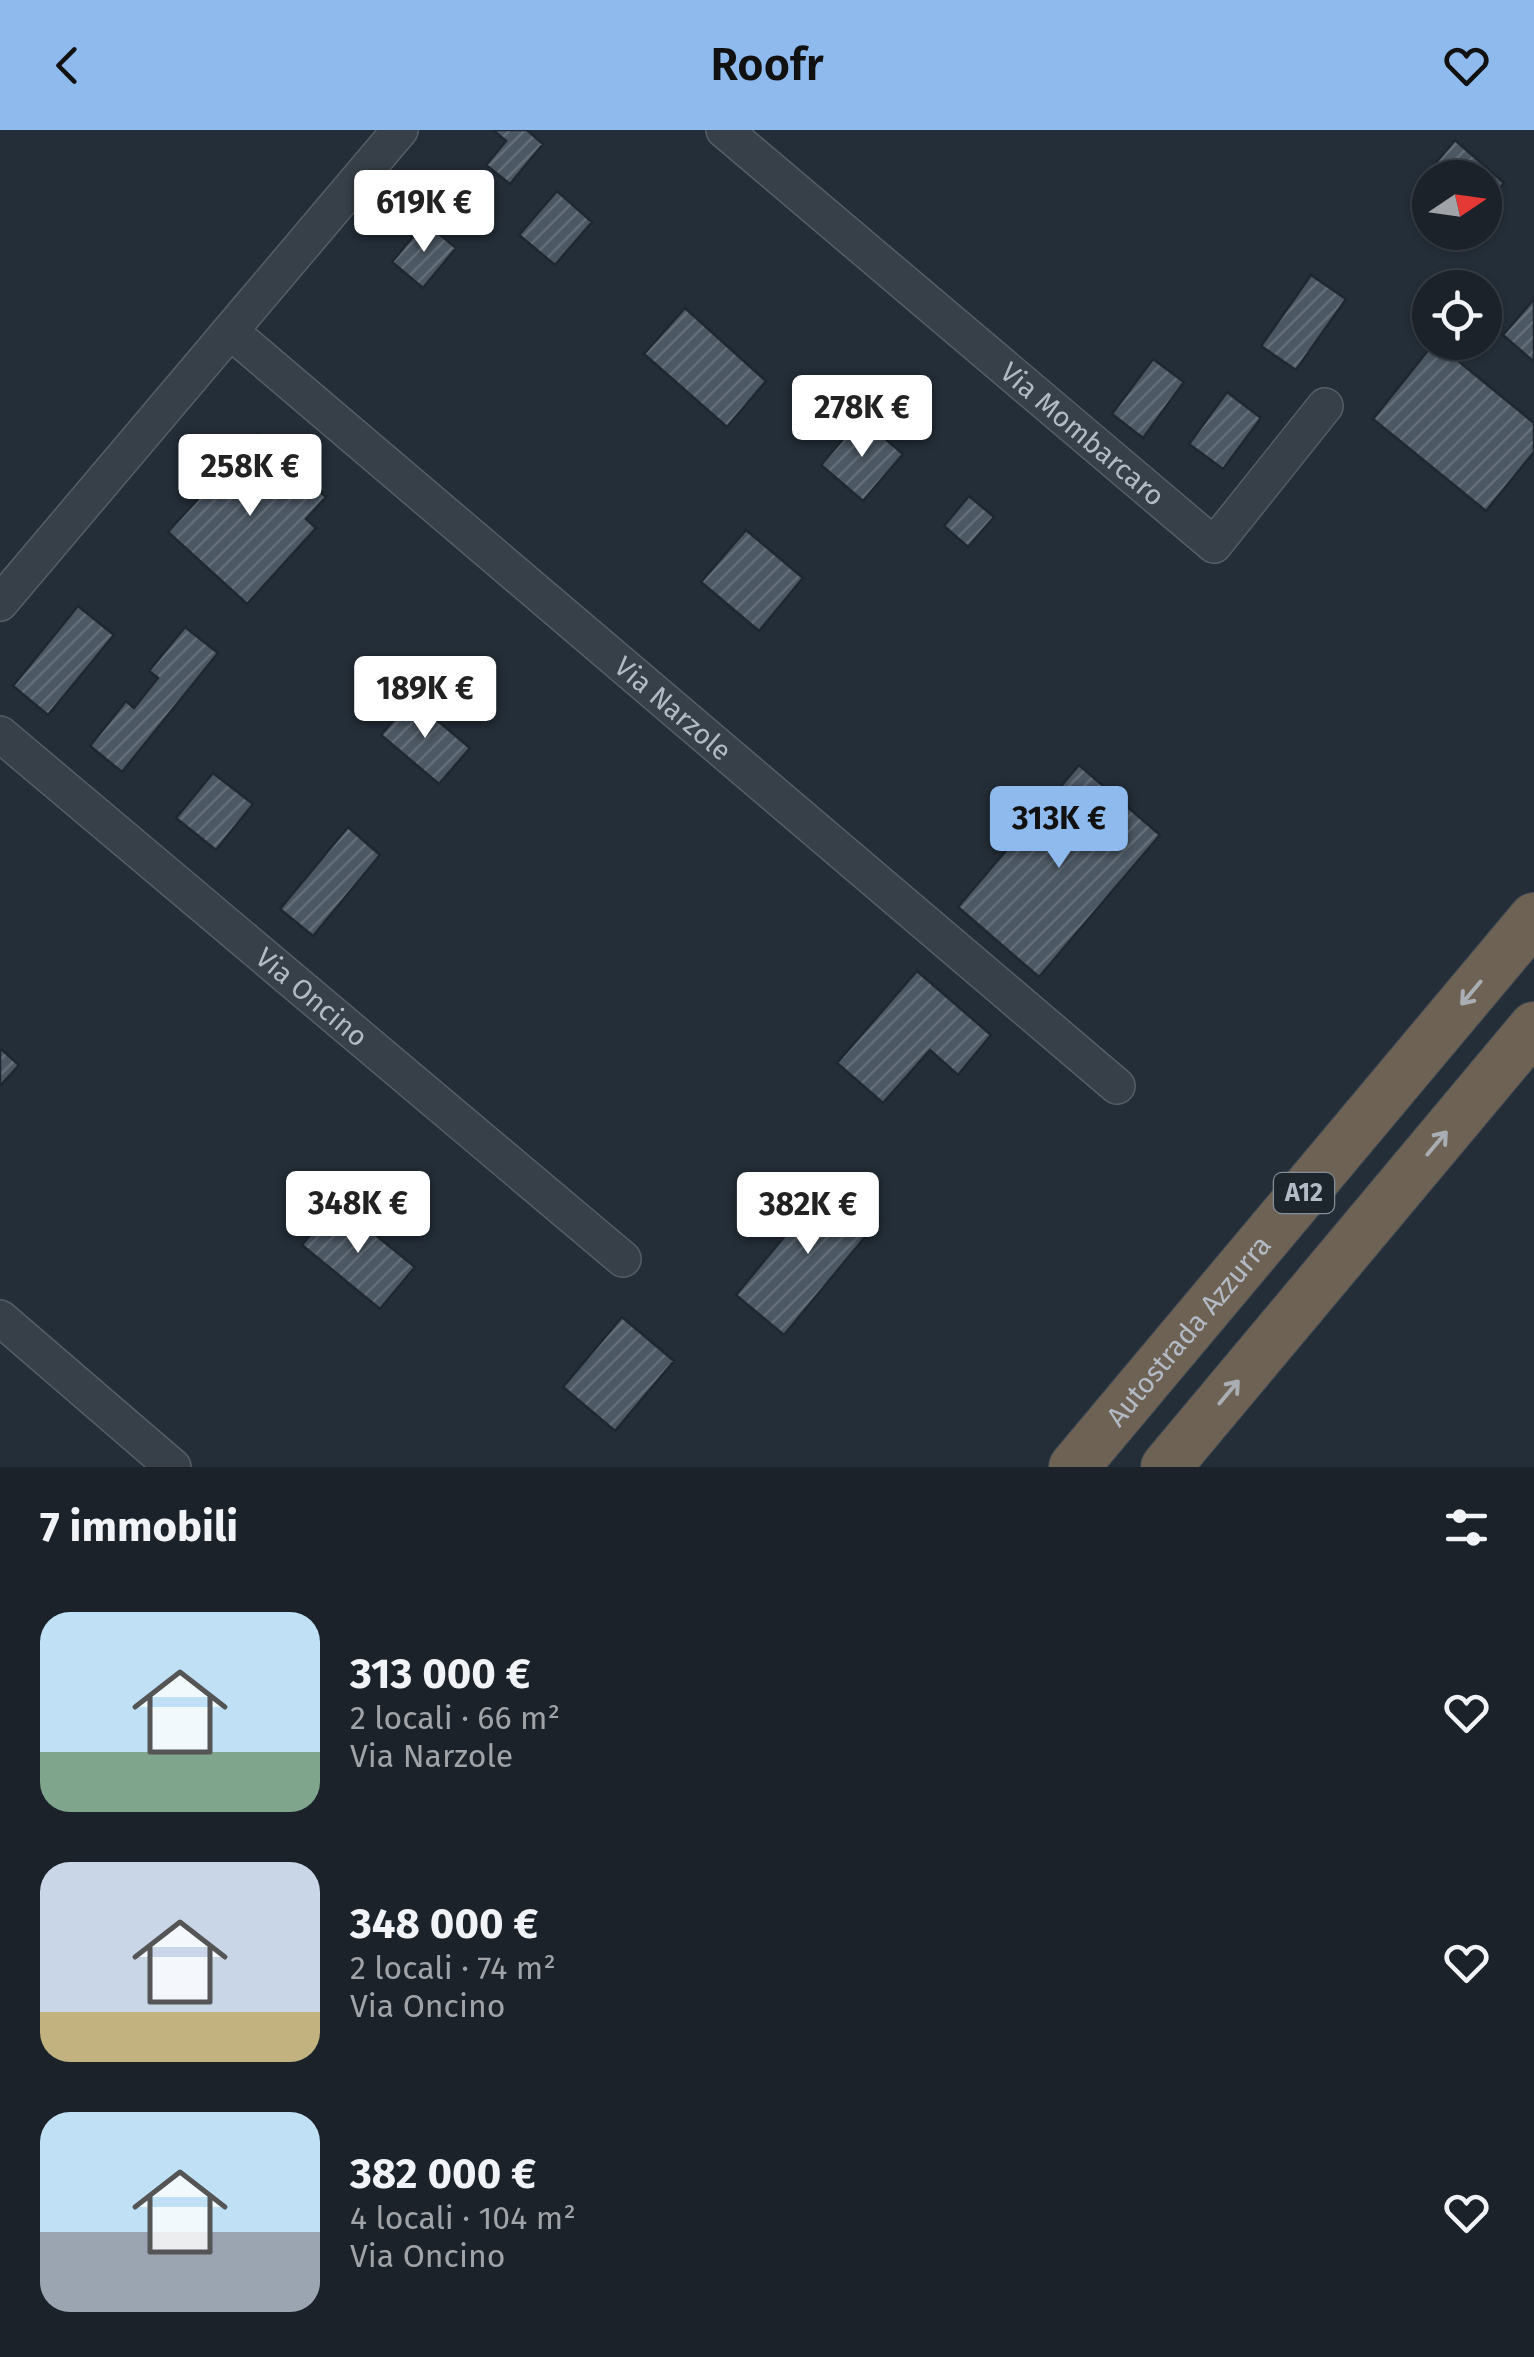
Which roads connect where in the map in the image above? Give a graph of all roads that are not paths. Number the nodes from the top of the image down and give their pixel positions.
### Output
1 (400, 130) edge
2 (724, 130) edge
3 (230, 332) junction
4 (1325, 406) dead end
5 (0, 603) edge
6 (0, 734) edge
7 (1534, 918) edge
8 (1534, 1027) edge
9 (1117, 1086) dead end
10 (623, 1259) dead end
11 (0, 1318) edge
12 (172, 1467) edge
13 (1074, 1467) edge
14 (1166, 1467) edge

1 - 3 street
2 - 4 street, Via Mombarcaro
3 - 5 street
3 - 9 street, Via Narzole
6 - 10 street, Via Oncino
7 -> 13 highway, Autostrada Azzurra / A12
14 -> 8 highway, A12
11 - 12 street

